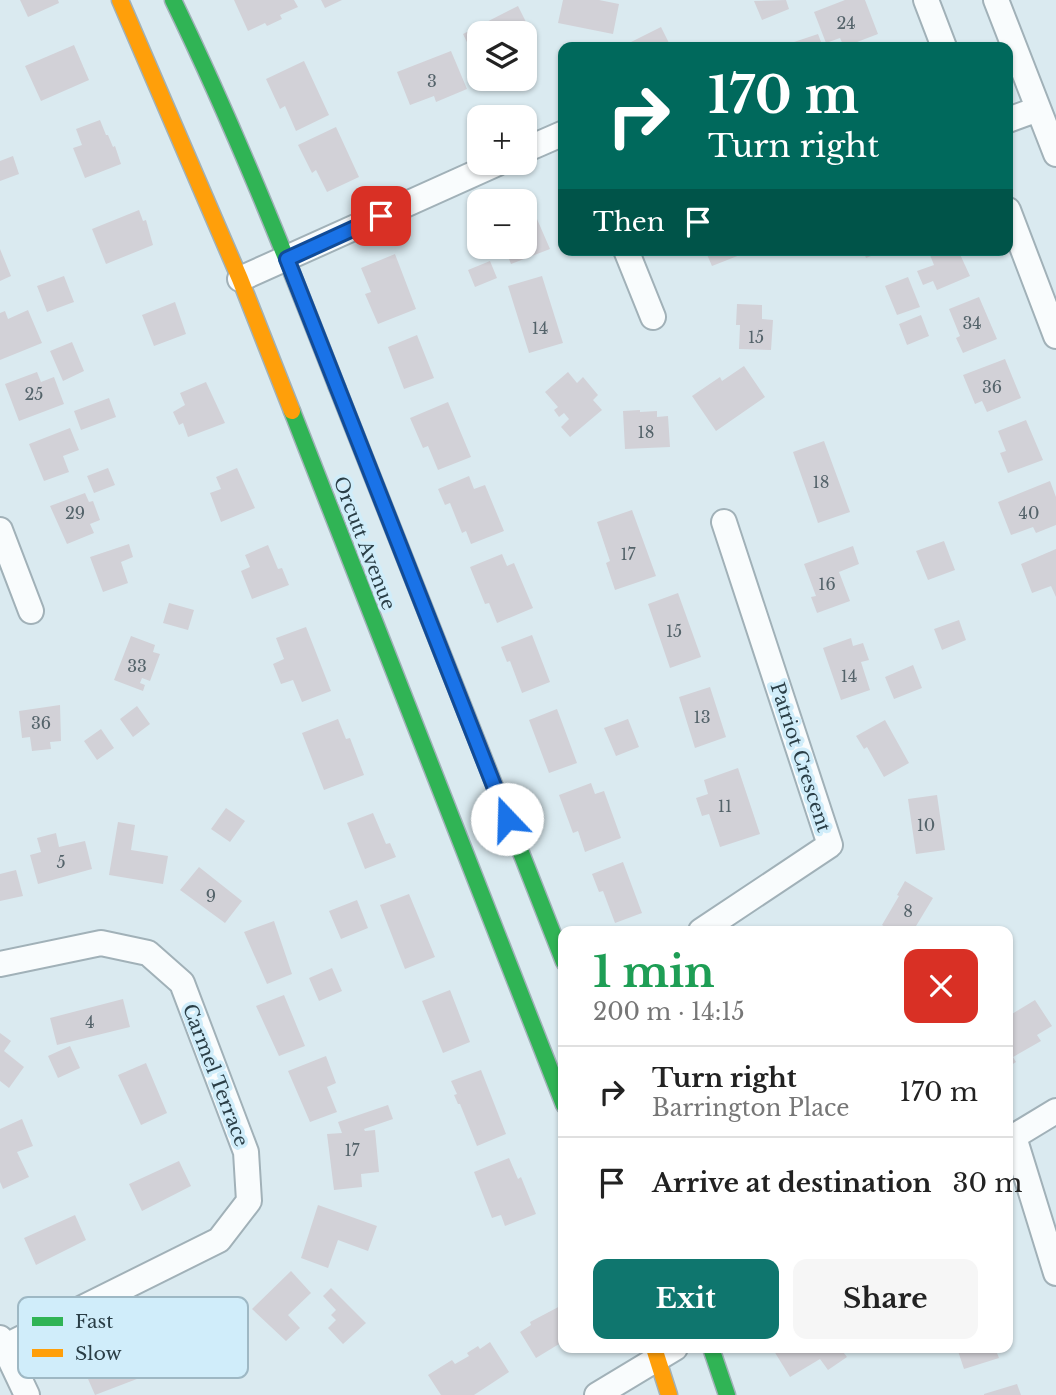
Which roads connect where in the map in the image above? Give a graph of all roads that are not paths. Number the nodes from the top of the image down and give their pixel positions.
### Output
1 (120, 0) edge
2 (173, 0) edge
3 (926, 0) edge
4 (996, 0) edge
5 (942, 42) edge
6 (1012, 42) edge
7 (1013, 44) edge
8 (1038, 108) junction
9 (1013, 118) edge
10 (558, 136) edge
11 (537, 145) edge
12 (1056, 154) edge
13 (472, 175) edge
14 (1013, 223) edge
15 (628, 256) edge
16 (287, 259) junction
17 (240, 279) junction
18 (653, 317) dead end
19 (1056, 336) edge
20 (724, 522) dead end
21 (0, 530) edge
22 (31, 611) dead end
23 (708, 926) edge
24 (558, 946) edge
25 (0, 964) edge
26 (558, 1090) edge
27 (1056, 1111) edge
28 (1013, 1138) edge
29 (1013, 1145) edge
30 (1056, 1273) edge
31 (98, 1297) edge
32 (18, 1334) edge
33 (2, 1342) edge
34 (659, 1353) edge
35 (662, 1353) edge
36 (714, 1353) edge
37 (18, 1376) edge
38 (19, 1378) edge
39 (27, 1395) edge
40 (597, 1395) edge
41 (669, 1395) edge
42 (727, 1395) edge

1 - 17 main road, Orcutt Avenue
2 - 16 main road, Orcutt Avenue
3 - 5 street
4 - 6 street
7 - 8 street
8 - 9 street
8 - 12 street
10 - 11 street
13 - 16 street
14 - 19 street
15 - 18 street
16 - 17 street
16 - 24 main road, Orcutt Avenue
17 - 26 main road, Orcutt Avenue
20 - 23 street, Patriot Crescent
21 - 22 street
25 - 31 street, Carmel Terrace
27 - 28 street
29 - 30 street
32 - 33 street, Carmel Terrace
33 - 37 street
34 - 40 street
35 - 41 main road
36 - 42 main road
38 - 39 street

